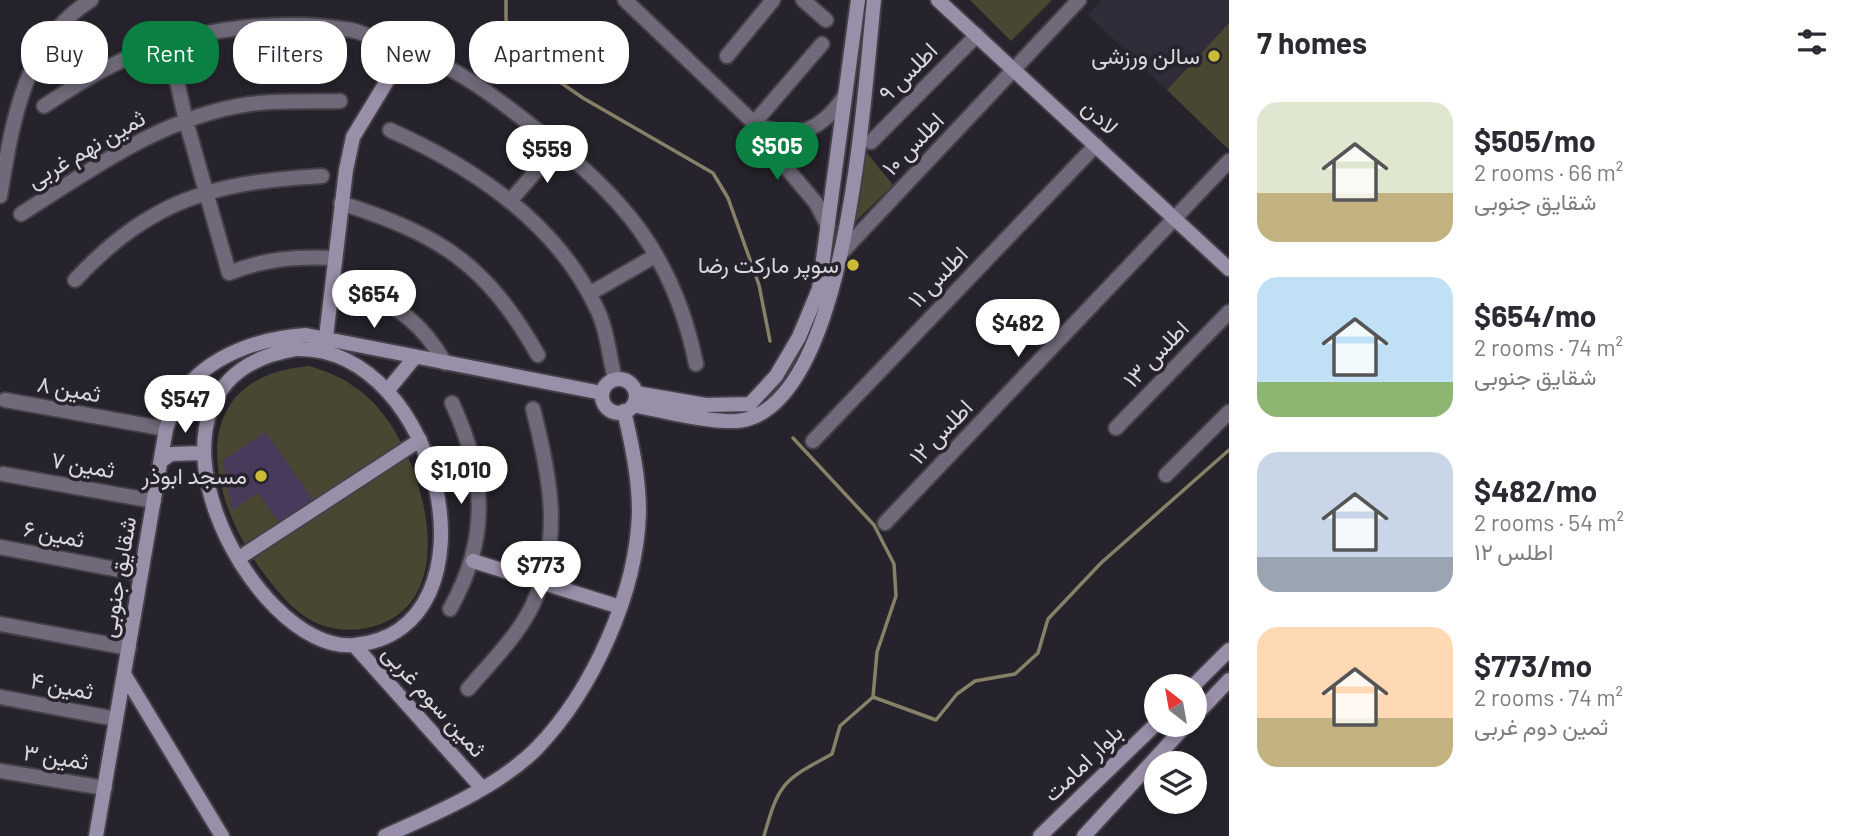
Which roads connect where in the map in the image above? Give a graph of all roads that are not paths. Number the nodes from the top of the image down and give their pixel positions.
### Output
1 (91, 0) edge
2 (625, 0) edge
3 (773, 0) edge
4 (803, 0) edge
5 (858, 0) edge
6 (874, 0) edge
7 (937, 0) edge
8 (1079, 0) edge
9 (826, 20) dead end
10 (219, 33) edge
11 (361, 34) edge
12 (977, 35) junction
13 (822, 44) dead end
14 (727, 56) dead end
15 (122, 62) edge
16 (1016, 69) junction
17 (455, 72) edge
18 (178, 84) edge
19 (386, 84) edge
20 (844, 97) junction
21 (340, 101) dead end
22 (44, 106) dead end
23 (186, 121) junction
24 (754, 123) junction
25 (390, 130) dead end
26 (871, 142) dead end
27 (1096, 145) junction
28 (558, 146) junction
29 (1229, 162) edge
30 (322, 176) dead end
31 (205, 192) junction
32 (0, 196) edge
33 (510, 201) junction
34 (341, 203) junction
35 (21, 214) dead end
36 (1176, 220) junction
37 (828, 226) junction
38 (843, 251) junction
39 (655, 256) junction
40 (335, 258) junction
41 (1229, 269) edge
42 (75, 279) dead end
43 (357, 291) dead end
44 (589, 294) junction
45 (1229, 312) edge
46 (326, 337) junction
47 (538, 355) dead end
48 (415, 357) junction
49 (445, 363) junction
50 (696, 364) dead end
51 (615, 379) junction
52 (387, 391) junction
53 (602, 393) junction
54 (5, 400) dead end
55 (452, 403) dead end
56 (631, 403) junction
57 (533, 409) dead end
58 (1229, 412) edge
59 (1116, 428) dead end
60 (166, 429) junction
61 (420, 440) junction
62 (813, 441) dead end
63 (202, 453) junction
64 (161, 461) junction
65 (3, 474) dead end
66 (1166, 474) dead end
67 (154, 501) junction
68 (885, 523) dead end
69 (0, 547) edge
70 (239, 558) junction
71 (473, 561) junction
72 (141, 575) junction
73 (541, 583) junction
74 (620, 607) junction
75 (450, 609) dead end
76 (0, 624) edge
77 (354, 645) junction
78 (129, 648) junction
79 (1229, 650) edge
80 (124, 674) junction
81 (1206, 674) edge
82 (1229, 680) edge
83 (468, 689) dead end
84 (0, 697) edge
85 (1208, 702) edge
86 (116, 719) junction
87 (1144, 736) edge
88 (1175, 737) edge
89 (0, 771) edge
90 (105, 788) junction
91 (481, 788) junction
92 (96, 836) edge
93 (222, 836) edge
94 (385, 836) edge
95 (1040, 836) edge
96 (1084, 836) edge

1 - 32 street
2 - 24 street
3 - 14 street
4 - 9 street
5 - 20 street
6 - 38 street
7 - 12 street, لادن
8 - 16 street
10 - 11 street
12 - 16 street, لادن
12 - 26 street, اطلس ۹
13 - 24 street
15 - 22 street
16 - 27 street, لادن
16 - 38 street, اطلس ۱۰
17 - 28 street
18 - 23 street
19 - 34 street
20 - 24 street
20 - 37 street
21 - 23 street, ثمین نهم غربی
23 - 31 street
23 - 35 street, ثمین نهم غربی
24 - 37 street
25 - 33 street
27 - 36 street, لادن
27 - 62 street, اطلس ۱۱
28 - 33 street
28 - 39 street
29 - 36 street, اطلس ۱۲
30 - 31 street
31 - 40 street
31 - 42 street
33 - 44 street
34 - 40 street
34 - 47 street
36 - 41 street, لادن
36 - 68 street, اطلس ۱۲
37 - 56 street
38 - 56 street
39 - 44 street
39 - 50 street
40 - 46 street
43 - 49 street
44 - 51 street
45 - 59 street, اطلس ۱۳
46 - 48 street, شقایق جنوبی
46 - 60 street, شقایق جنوبی
48 - 49 street, شقایق جنوبی
48 - 52 street
49 - 53 street, شقایق جنوبی
51 - 53 street
51 - 56 street
52 - 61 street
52 - 63 street
53 - 56 street
54 - 60 street, ثمین ۸
55 - 71 street
56 - 74 street
57 - 73 street
58 - 66 street
60 - 64 street, شقایق جنوبی
61 - 70 street
61 - 77 street
63 - 64 street
63 - 70 street
64 - 67 street, شقایق جنوبی
65 - 67 street, ثمین ۷
67 - 72 street, شقایق جنوبی
69 - 72 street, ثمین ۶
70 - 77 street
71 - 73 street
71 - 75 street
72 - 78 street, شقایق جنوبی
73 - 74 street
73 - 83 street
74 - 91 street
76 - 78 street
77 - 91 street, ثمین سوم غربی
78 - 80 street, شقایق جنوبی
79 - 81 street
80 - 86 street, شقایق جنوبی
80 - 93 street
82 - 85 street
84 - 86 street, ثمین ۴
86 - 90 street, شقایق جنوبی
87 - 95 street, بلوار امامت
88 - 96 street, بلوار امامت
89 - 90 street, ثمین ۳
90 - 92 street, شقایق جنوبی
91 - 94 street

